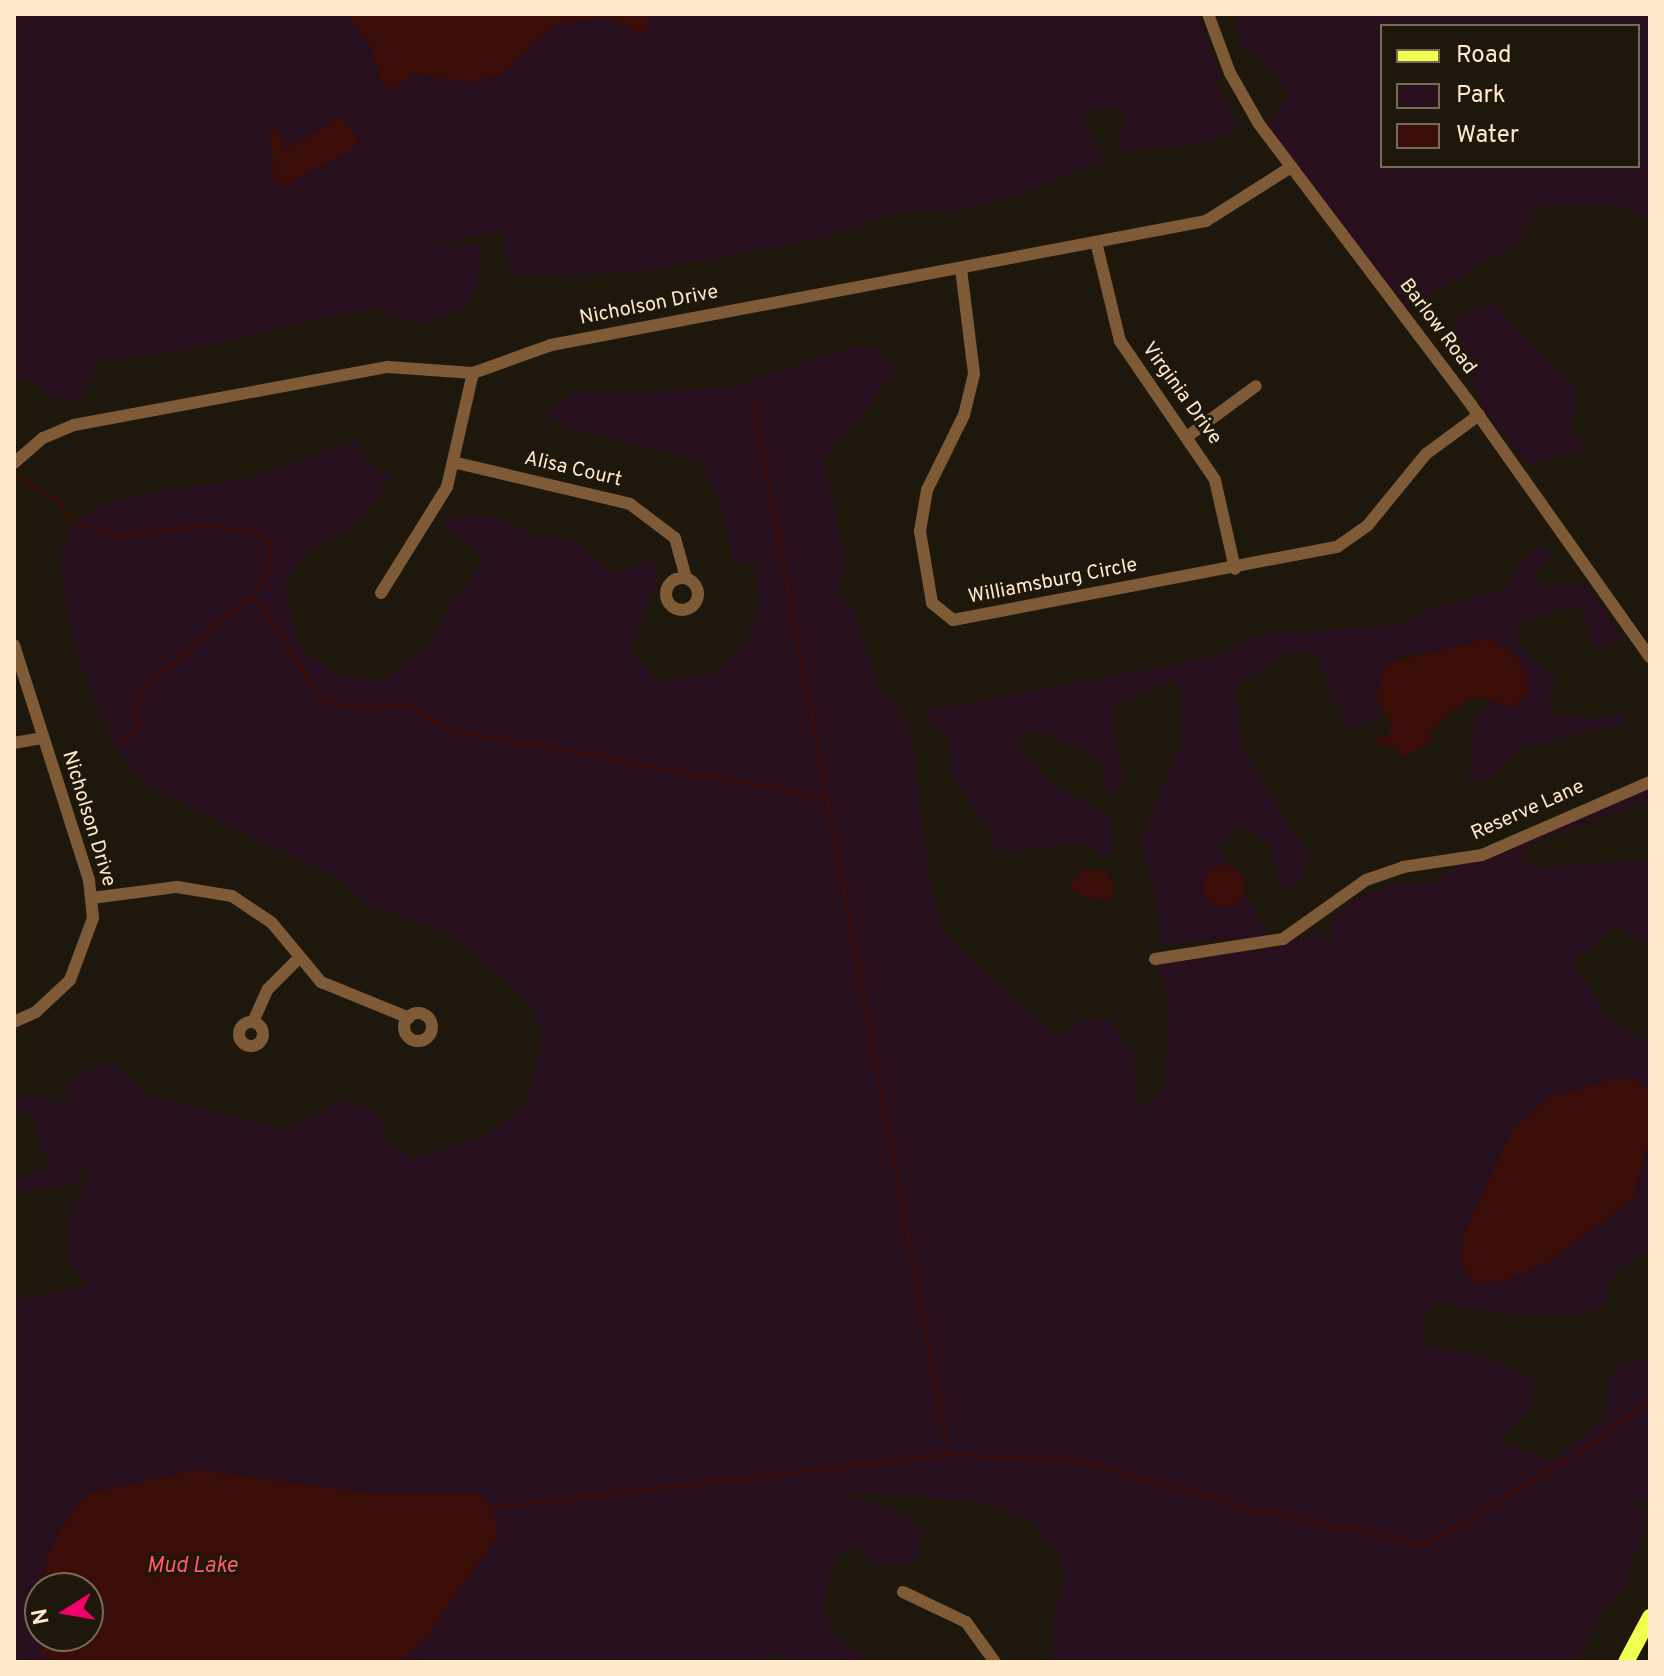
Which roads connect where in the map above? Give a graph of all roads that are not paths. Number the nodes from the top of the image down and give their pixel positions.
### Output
1 (1208, 14) edge
2 (1291, 167) junction
3 (1096, 242) junction
4 (961, 269) junction
5 (473, 373) junction
6 (1256, 386) dead end
7 (1479, 415) junction
8 (1188, 436) junction
9 (14, 463) edge
10 (457, 463) junction
11 (1235, 569) junction
12 (686, 578) dead end
13 (381, 593) dead end
14 (14, 645) edge
15 (1650, 657) edge
16 (43, 738) junction
17 (14, 743) edge
18 (1650, 782) edge
19 (92, 898) junction
20 (298, 959) junction
21 (1155, 959) dead end
22 (409, 1018) dead end
23 (14, 1022) edge
24 (253, 1022) dead end
25 (903, 1592) dead end
26 (1650, 1617) edge
27 (995, 1662) edge
28 (1626, 1662) edge

1 - 2 street, Barlow Road
2 - 3 street, Nicholson Drive
2 - 7 street, Barlow Road
3 - 4 street, Nicholson Drive
3 - 8 street, Virginia Drive
4 - 5 street, Nicholson Drive
4 - 11 street, Williamsburg Circle
5 - 9 street, Nicholson Drive
5 - 10 street
6 - 8 street
7 - 11 street, Williamsburg Circle
7 - 15 street, Barlow Road
8 - 11 street, Virginia Drive
10 - 12 street, Alisa Court
10 - 13 street
14 - 16 street, Nicholson Drive
16 - 17 street
16 - 19 street, Nicholson Drive
18 - 21 street, Reserve Lane
19 - 20 street
19 - 23 street, Nicholson Drive
20 - 22 street
20 - 24 street
25 - 27 street
26 - 28 main road

